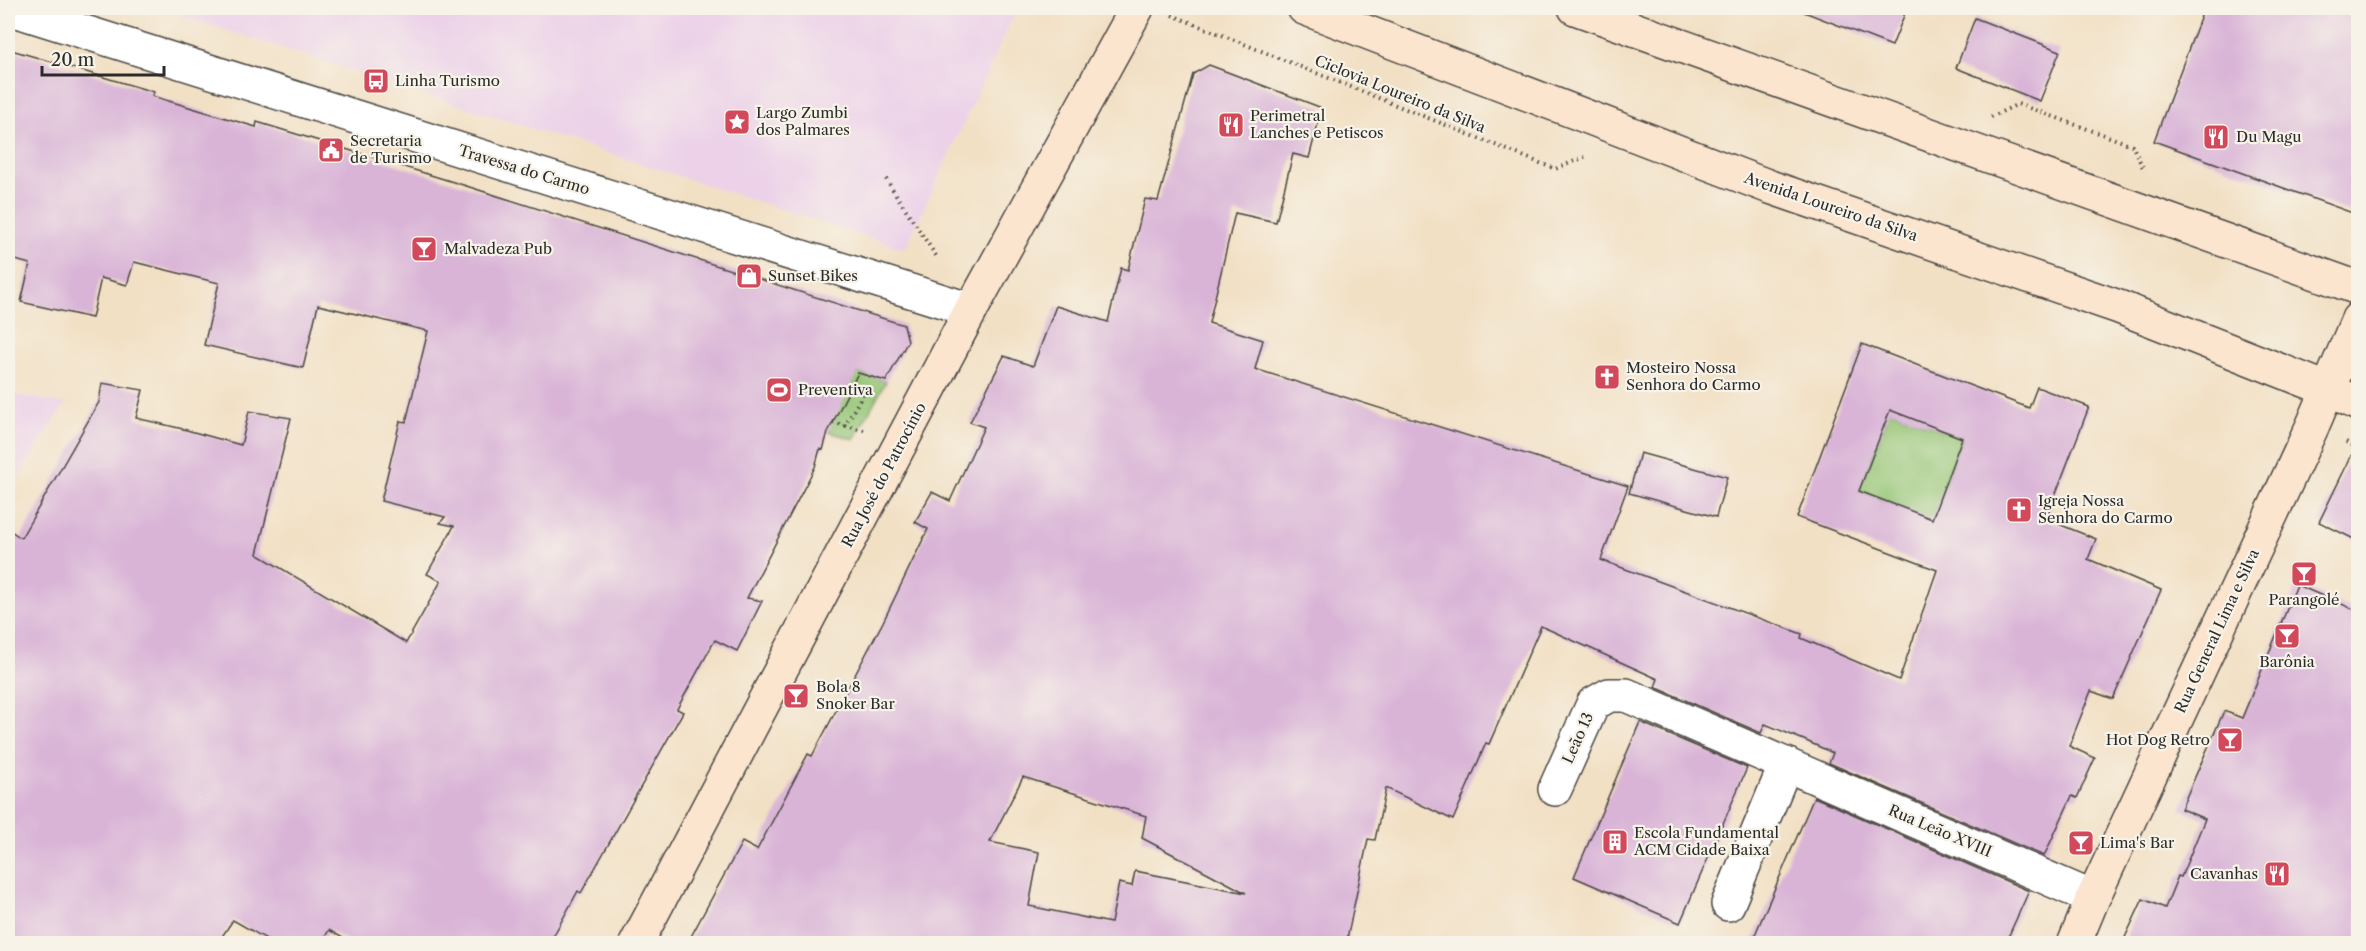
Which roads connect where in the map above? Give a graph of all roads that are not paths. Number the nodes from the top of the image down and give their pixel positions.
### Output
1 (8, 8) edge
2 (1304, 8) edge
3 (1575, 8) edge
4 (1151, 10) edge
5 (2358, 288) edge
6 (971, 310) junction
7 (2358, 319) edge
8 (2327, 389) junction
9 (2358, 404) edge
10 (2358, 412) edge
11 (2298, 455) junction
12 (1609, 695) joint
13 (1786, 764) junction
14 (1555, 789) dead end
15 (2093, 897) junction
16 (1728, 903) dead end
17 (636, 944) edge
18 (2074, 944) edge

1 - 6 street, Travessa do Carmo
2 - 8 main road, Avenida Loureiro da Silva
3 - 5 main road
4 - 6 main road, Rua José do Patrocínio
6 - 17 main road, Rua José do Patrocínio
7 - 8 main road, Rua General Lima e Silva
8 - 9 main road, Avenida Loureiro da Silva
8 - 11 main road, Rua General Lima e Silva
10 - 11 main road
11 - 15 main road, Rua General Lima e Silva
12 - 13 street, Rua Leão XVIII
12 - 14 street, Leão 13
13 - 15 street, Rua Leão XVIII
13 - 16 street
15 - 18 main road, Rua General Lima e Silva

